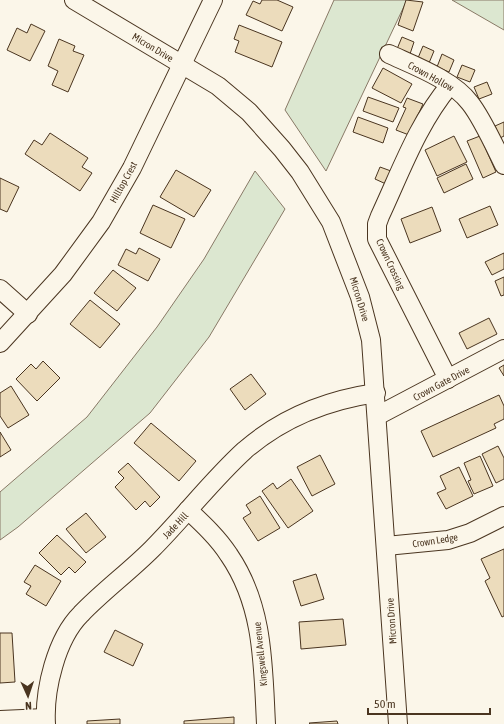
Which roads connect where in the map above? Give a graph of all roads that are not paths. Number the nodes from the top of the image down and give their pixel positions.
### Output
1 (74, 0) edge
2 (213, 0) edge
3 (389, 54) dead end
4 (182, 64) junction
5 (450, 85) junction
6 (504, 165) edge
7 (0, 289) edge
8 (28, 314) junction
9 (0, 343) edge
10 (504, 349) edge
11 (448, 380) junction
12 (376, 393) junction
13 (377, 416) junction
14 (188, 510) junction
15 (504, 516) edge
16 (386, 546) junction
17 (0, 720) edge
18 (46, 721) edge
19 (266, 724) edge
20 (398, 724) edge

1 - 4 street, Micron Drive
2 - 4 street, Hilltop Crest
3 - 5 street, Crown Hollow
4 - 8 street, Hilltop Crest
4 - 12 street, Micron Drive
5 - 6 street, Crown Hollow
5 - 11 street, Crown Crossing
7 - 8 street
8 - 9 street, Hilltop Crest
10 - 11 street, Crown Gate Drive
11 - 13 street, Crown Gate Drive
12 - 13 street, Micron Drive
12 - 14 street, Jade Hill
13 - 16 street, Micron Drive
14 - 18 street, Jade Hill
14 - 19 street, Kingswell Avenue
15 - 16 street, Crown Ledge
16 - 20 street, Micron Drive
17 - 18 street

